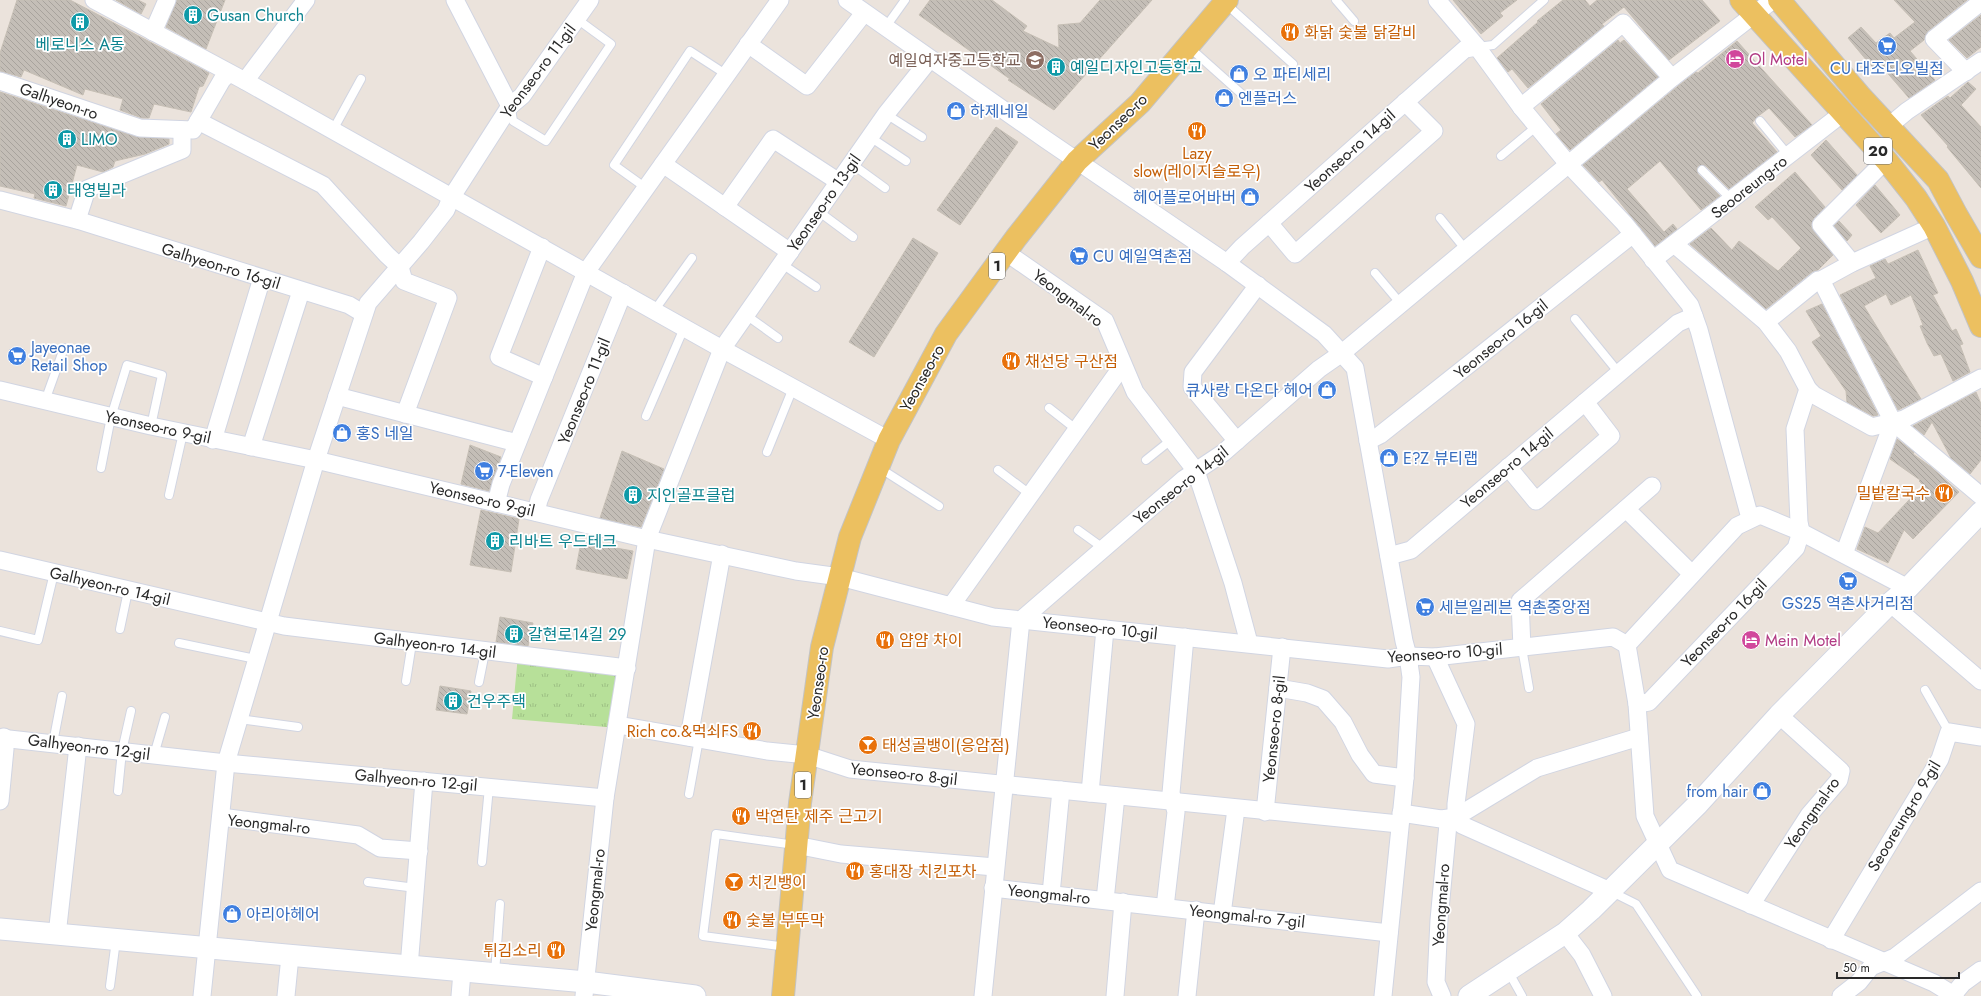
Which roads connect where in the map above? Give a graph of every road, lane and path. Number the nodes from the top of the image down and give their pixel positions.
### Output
1 (94, 0) edge
2 (167, 0) edge
3 (306, 0) edge
4 (455, 0) edge
5 (590, 0) edge
6 (780, 0) edge
7 (846, 0) edge
8 (905, 0) edge
9 (1336, 0) edge
10 (1437, 0) edge
11 (1544, 0) edge
12 (1773, 0) edge
13 (1779, 0) edge
14 (1226, 1) edge
15 (1981, 2) edge
16 (1748, 8) edge
17 (864, 13) junction
18 (577, 19) junction
19 (1354, 21) dead end
20 (885, 28) junction
21 (153, 32) junction
22 (748, 44) junction
23 (1189, 46) junction
24 (1477, 47) junction
25 (930, 59) junction
26 (1981, 62) edge
27 (1293, 64) dead end
28 (1966, 72) junction
29 (229, 73) junction
30 (727, 74) junction
31 (1672, 78) junction
32 (361, 79) dead end
33 (0, 81) edge
34 (245, 81) junction
35 (1244, 96) dead end
36 (1405, 102) junction
37 (510, 106) junction
38 (1521, 107) junction
39 (1843, 113) junction
40 (886, 114) junction
41 (198, 121) junction
42 (1760, 121) dead end
43 (1537, 126) junction
44 (1889, 126) junction
45 (182, 130) junction
46 (333, 130) junction
47 (870, 137) junction
48 (922, 137) dead end
49 (1501, 156) dead end
50 (1789, 156) junction
51 (1886, 160) junction
52 (906, 161) dead end
53 (1077, 161) junction
54 (663, 164) junction
55 (852, 164) junction
56 (1569, 165) junction
57 (1702, 170) dead end
58 (839, 182) junction
59 (646, 188) junction
60 (885, 188) dead end
61 (451, 198) junction
62 (0, 200) edge
63 (1732, 200) junction
64 (725, 207) junction
65 (818, 212) junction
66 (1440, 218) dead end
67 (78, 220) junction
68 (1269, 223) junction
69 (1934, 226) junction
70 (1633, 234) junction
71 (853, 236) dead end
72 (1674, 244) junction
73 (542, 247) junction
74 (1466, 250) junction
75 (1007, 253) junction
76 (1981, 257) edge
77 (692, 258) dead end
78 (786, 258) junction
79 (1653, 260) junction
80 (1227, 263) junction
81 (1852, 263) junction
82 (400, 267) junction
83 (586, 272) junction
84 (1375, 273) dead end
85 (262, 278) junction
86 (1812, 281) junction
87 (1258, 285) junction
88 (816, 287) dead end
89 (301, 291) junction
90 (623, 293) junction
91 (1401, 304) junction
92 (654, 311) junction
93 (364, 314) junction
94 (746, 315) junction
95 (1694, 316) junction
96 (1575, 319) dead end
97 (1766, 322) junction
98 (1981, 326) edge
99 (684, 328) junction
100 (778, 338) dead end
101 (64, 348) dead end
102 (722, 349) junction
103 (1342, 353) junction
104 (1123, 365) junction
105 (1619, 373) junction
106 (544, 377) junction
107 (1981, 378) edge
108 (793, 388) junction
109 (1808, 389) junction
110 (0, 390) edge
111 (338, 396) junction
112 (45, 401) junction
113 (1585, 402) junction
114 (1049, 408) dead end
115 (405, 414) junction
116 (646, 416) dead end
117 (111, 417) junction
118 (1893, 422) junction
119 (151, 426) junction
120 (1077, 430) junction
121 (183, 433) junction
122 (213, 440) junction
123 (888, 440) junction
124 (1171, 440) junction
125 (1237, 441) junction
126 (1368, 441) junction
127 (517, 443) junction
128 (251, 447) junction
129 (767, 452) dead end
130 (316, 460) junction
131 (1146, 460) dead end
132 (878, 467) junction
133 (1508, 467) junction
134 (101, 468) dead end
135 (998, 470) dead end
136 (1196, 471) junction
137 (1652, 486) dead end
138 (169, 495) dead end
139 (1030, 495) junction
140 (1981, 496) edge
141 (496, 503) junction
142 (939, 506) dead end
143 (1626, 509) junction
144 (536, 512) junction
145 (1981, 512) edge
146 (1750, 518) junction
147 (1078, 530) dead end
148 (1801, 532) junction
149 (647, 539) junction
150 (1103, 548) junction
151 (722, 554) junction
152 (1844, 554) junction
153 (1389, 556) junction
154 (0, 560) edge
155 (54, 573) junction
156 (1692, 574) junction
157 (840, 577) junction
158 (1908, 588) junction
159 (128, 591) junction
160 (1890, 603) junction
161 (951, 606) junction
162 (1021, 620) junction
163 (266, 623) junction
164 (120, 629) dead end
165 (1105, 629) junction
166 (0, 631) edge
167 (1185, 637) junction
168 (179, 643) dead end
169 (412, 643) junction
170 (1250, 643) junction
171 (1627, 645) junction
172 (1282, 647) junction
173 (1522, 648) junction
174 (485, 652) junction
175 (1408, 656) junction
176 (1435, 657) junction
177 (256, 659) junction
178 (627, 668) junction
179 (406, 681) dead end
180 (1981, 681) edge
181 (479, 682) dead end
182 (1278, 688) junction
183 (1529, 688) dead end
184 (1925, 690) dead end
185 (62, 696) dead end
186 (1637, 704) junction
187 (131, 711) dead end
188 (1779, 715) junction
189 (165, 717) dead end
190 (240, 719) junction
191 (618, 725) junction
192 (298, 727) dead end
193 (1949, 732) junction
194 (1640, 737) junction
195 (1981, 737) edge
196 (2, 738) edge
197 (694, 738) junction
198 (53, 743) junction
199 (78, 746) junction
200 (122, 752) junction
201 (154, 755) junction
202 (807, 755) junction
203 (226, 762) junction
204 (1405, 778) junction
205 (424, 781) junction
206 (1003, 784) junction
207 (489, 787) junction
208 (1061, 790) junction
209 (118, 792) dead end
210 (1090, 793) junction
211 (689, 794) dead end
212 (1116, 796) junction
213 (605, 798) junction
214 (0, 801) edge
215 (1173, 802) junction
216 (1236, 809) junction
217 (1265, 812) junction
218 (221, 817) junction
219 (1456, 817) junction
220 (1400, 818) junction
221 (796, 845) junction
222 (1657, 845) junction
223 (419, 851) junction
224 (482, 862) dead end
225 (995, 867) junction
226 (368, 882) dead end
227 (416, 888) junction
228 (993, 888) junction
229 (1981, 891) edge
230 (1610, 892) junction
231 (1051, 894) junction
232 (1105, 900) junction
233 (1123, 902) junction
234 (500, 904) dead end
235 (1751, 905) junction
236 (1165, 907) junction
237 (1196, 910) junction
238 (1222, 914) junction
239 (0, 930) edge
240 (1389, 933) junction
241 (1565, 933) junction
242 (57, 935) junction
243 (116, 940) junction
244 (1831, 940) junction
245 (787, 947) junction
246 (207, 949) junction
247 (290, 956) junction
248 (1883, 962) junction
249 (409, 967) junction
250 (1507, 970) junction
251 (1981, 970) edge
252 (462, 972) junction
253 (494, 974) junction
254 (110, 986) dead end
255 (585, 989) edge
256 (1954, 995) edge
257 (202, 996) edge
258 (286, 996) edge
259 (460, 996) edge
260 (695, 996) edge
261 (783, 996) edge
262 (983, 996) edge
263 (1114, 996) edge
264 (1186, 996) edge
265 (1383, 996) edge
266 (1442, 996) edge
267 (1468, 996) edge
268 (1522, 996) edge
269 (1603, 996) edge
270 (1697, 996) edge
271 (1841, 996) edge

1 - 21 street
2 - 21 street
3 - 34 street
4 - 37 street
5 - 18 street
6 - 22 street
7 - 17 street
8 - 20 lane
9 - 19 lane
10 - 24 street
11 - 24 lane
12 - 16 street
13 - 44 main road, 20
14 - 23 main road, Yeonseo-ro / 1
14 - 27 lane
15 - 28 street
16 - 31 street
16 - 39 main road, 20
17 - 20 street
17 - 22 street
18 - 37 street, Yeonseo-ro 11-gil
18 - 37 lane, Yeonseo-ro 11-gil
20 - 25 street
21 - 29 street
22 - 30 street
23 - 35 lane
23 - 53 main road, Yeonseo-ro / 1
24 - 36 street, Yeonseo-ro 14-gil
24 - 38 street
25 - 40 street, Yeonseo-ro 13-gil
25 - 53 street
26 - 28 street
28 - 44 street
29 - 34 street
29 - 41 street
30 - 54 street
30 - 59 lane
31 - 38 street
31 - 56 street
32 - 46 lane
33 - 45 street, Galhyeon-ro
34 - 46 street
36 - 68 street, Yeonseo-ro 14-gil
36 - 68 street
37 - 61 street, Yeonseo-ro 11-gil
38 - 43 street
39 - 50 street, Seooreung-ro
39 - 51 main road, 20
40 - 47 street, Yeonseo-ro 13-gil
40 - 48 lane
41 - 45 street
41 - 82 street
42 - 50 lane
43 - 49 lane
43 - 56 street
44 - 76 main road, 20
45 - 67 street
46 - 61 street
47 - 52 lane
47 - 55 street, Yeonseo-ro 13-gil
50 - 63 street, Seooreung-ro
51 - 69 main road, 20
51 - 81 street
53 - 75 main road, Yeonseo-ro / 1
53 - 80 street
54 - 59 street
54 - 64 street
55 - 58 street, Yeonseo-ro 13-gil
55 - 60 lane
56 - 70 street
56 - 74 street
57 - 63 lane
58 - 64 street
58 - 65 street, Yeonseo-ro 13-gil
59 - 83 street
61 - 73 street
61 - 82 street, Yeonseo-ro 11-gil
62 - 67 street, Galhyeon-ro 16-gil
63 - 72 street, Seooreung-ro
64 - 78 street
65 - 71 lane
65 - 78 street, Yeonseo-ro 13-gil
66 - 74 lane
67 - 85 street, Galhyeon-ro 16-gil
68 - 80 street, Yeonseo-ro 14-gil
69 - 81 street
69 - 98 main road, 20
70 - 79 street
70 - 126 street, Yeonseo-ro 16-gil
72 - 79 street, Seooreung-ro
72 - 97 street
73 - 83 street
73 - 106 street
74 - 91 street
75 - 104 street, Yeongmal-ro
75 - 123 main road, Yeonseo-ro / 1
77 - 92 lane
78 - 88 lane
78 - 94 street, Yeonseo-ro 13-gil
79 - 95 street
80 - 87 street
81 - 86 street
82 - 93 street, Yeonseo-ro 11-gil
82 - 115 street
83 - 90 street
83 - 106 street
84 - 91 lane
85 - 89 street, Galhyeon-ro 16-gil
85 - 122 street
86 - 97 street
86 - 118 street
87 - 103 street
87 - 125 street
89 - 93 street, Galhyeon-ro 16-gil
89 - 128 street
90 - 92 street
90 - 144 street, Yeonseo-ro 11-gil
91 - 103 street
92 - 99 street
93 - 111 street, Yeonseo-ro 11-gil
94 - 100 lane
94 - 102 street, Yeonseo-ro 13-gil
95 - 105 street
95 - 146 street
96 - 105 lane
97 - 109 street
99 - 102 street
99 - 116 lane
101 - 112 lane
102 - 108 street
102 - 149 street
103 - 125 street, Yeonseo-ro 14-gil
103 - 126 street
104 - 120 street
104 - 124 street, Yeongmal-ro
105 - 113 street, Yeonseo-ro 14-gil
106 - 127 street
107 - 118 street
108 - 123 street
108 - 129 lane
109 - 118 street
109 - 148 street, Yeonseo-ro 16-gil
110 - 112 street, Yeonseo-ro 9-gil
111 - 115 street
111 - 130 street
112 - 117 street, Yeonseo-ro 9-gil
113 - 133 street, Yeonseo-ro 14-gil
113 - 133 street
114 - 120 lane
115 - 127 street
117 - 119 street, Yeonseo-ro 9-gil
117 - 119 lane
117 - 134 lane
118 - 140 street
118 - 152 street
119 - 121 street, Yeonseo-ro 9-gil
120 - 139 street
121 - 122 street, Yeonseo-ro 9-gil
121 - 138 lane
122 - 128 street, Yeonseo-ro 9-gil
123 - 132 main road, Yeonseo-ro / 1
124 - 131 lane
124 - 136 street, Yeongmal-ro
125 - 136 street, Yeonseo-ro 14-gil
126 - 153 street
127 - 141 street
128 - 130 street, Yeonseo-ro 9-gil
130 - 141 street, Yeonseo-ro 9-gil
130 - 163 street
132 - 142 lane
132 - 157 main road, Yeonseo-ro / 1
133 - 153 street, Yeonseo-ro 14-gil
135 - 139 lane
136 - 150 street, Yeonseo-ro 14-gil
136 - 170 street
137 - 143 street, Yeonseo-ro 10-gil
139 - 161 street
141 - 144 street, Yeonseo-ro 9-gil
143 - 156 street
143 - 173 street, Yeonseo-ro 10-gil
144 - 149 street, Yeonseo-ro 9-gil
145 - 158 street
146 - 148 street
146 - 156 street
147 - 150 lane
148 - 152 street
148 - 186 street, Yeonseo-ro 16-gil
149 - 151 street, Yeonseo-ro 9-gil
149 - 178 street
150 - 162 street, Yeonseo-ro 14-gil
151 - 157 street, Yeonseo-ro 9-gil
151 - 197 street
152 - 158 street
153 - 175 street
154 - 155 street, Galhyeon-ro 14-gil
155 - 159 street, Galhyeon-ro 14-gil
155 - 166 lane
156 - 171 street
157 - 161 street, Yeonseo-ro 10-gil
157 - 202 main road, Yeonseo-ro / 1
158 - 160 street
159 - 163 street, Galhyeon-ro 14-gil
159 - 164 lane
160 - 180 street
160 - 188 street
161 - 162 street, Yeonseo-ro 10-gil
162 - 165 street, Yeonseo-ro 10-gil
162 - 206 street
163 - 169 street, Galhyeon-ro 14-gil
163 - 177 street
165 - 167 street, Yeonseo-ro 10-gil
165 - 210 street
167 - 170 street, Yeonseo-ro 10-gil
167 - 215 street
168 - 177 lane
169 - 174 street, Galhyeon-ro 14-gil
169 - 179 lane
170 - 172 street, Yeonseo-ro 10-gil
171 - 173 street, Yeonseo-ro 10-gil
171 - 186 street
172 - 175 street, Yeonseo-ro 10-gil
172 - 182 street, Yeonseo-ro 8-gil
173 - 176 street, Yeonseo-ro 10-gil
173 - 183 lane
174 - 178 street, Galhyeon-ro 14-gil
174 - 181 lane
175 - 176 street, Yeonseo-ro 10-gil
175 - 204 street
176 - 219 street, Yeongmal-ro
177 - 190 street
178 - 191 street
182 - 204 street
182 - 217 street, Yeonseo-ro 8-gil
184 - 193 lane
185 - 198 lane
186 - 194 street
187 - 200 lane
188 - 222 street
188 - 235 street, Yeongmal-ro
189 - 201 lane
190 - 192 lane
190 - 203 street
191 - 197 street, Yeonseo-ro 8-gil
191 - 213 street
193 - 195 street
193 - 244 street, Seooreung-ro 9-gil
194 - 219 street
194 - 222 street
196 - 198 street, Galhyeon-ro 12-gil
196 - 214 street
197 - 202 street, Yeonseo-ro 8-gil
197 - 211 lane
198 - 199 street, Galhyeon-ro 12-gil
199 - 200 street, Galhyeon-ro 12-gil
199 - 242 street
200 - 201 street, Galhyeon-ro 12-gil
200 - 209 lane
201 - 203 street, Galhyeon-ro 12-gil
202 - 206 street, Yeonseo-ro 8-gil
202 - 221 main road, Yeonseo-ro / 1
203 - 205 street, Galhyeon-ro 12-gil
203 - 218 street
204 - 220 street
205 - 207 street, Galhyeon-ro 12-gil
205 - 223 street
206 - 208 street, Yeonseo-ro 8-gil
206 - 225 street, Yeongmal-ro
207 - 213 street, Galhyeon-ro 12-gil
207 - 224 lane
208 - 210 street, Yeonseo-ro 8-gil
208 - 231 street
210 - 212 street, Yeonseo-ro 8-gil
212 - 215 street, Yeonseo-ro 8-gil
212 - 232 street
213 - 255 street, Yeongmal-ro
215 - 216 street, Yeonseo-ro 8-gil
215 - 236 street
216 - 217 street, Yeonseo-ro 8-gil
216 - 238 street
217 - 220 street, Yeonseo-ro 8-gil
218 - 223 street, Yeongmal-ro
218 - 246 street, Yeongmal-ro
219 - 220 street
219 - 230 street
219 - 266 street, Yeongmal-ro
220 - 240 street
221 - 225 street
221 - 245 main road, Yeonseo-ro / 1
221 - 245 lane
222 - 230 street
222 - 235 street
223 - 227 street
225 - 228 street, Yeongmal-ro
226 - 227 lane
227 - 249 street
228 - 231 street, Yeongmal-ro
228 - 262 street, Yeongmal-ro
229 - 248 street
230 - 241 street
230 - 270 lane
231 - 232 street, Yeongmal-ro
232 - 233 street, Yeongmal-ro 7-gil
233 - 236 street, Yeongmal-ro 7-gil
233 - 263 street
234 - 253 lane
235 - 244 street
236 - 237 street, Yeongmal-ro 7-gil
237 - 238 street, Yeongmal-ro 7-gil
237 - 264 street
238 - 240 street, Yeongmal-ro 7-gil
239 - 242 street
240 - 265 street
241 - 250 street
241 - 269 street
242 - 243 street
243 - 246 street
243 - 254 lane
244 - 248 street
245 - 261 main road, Yeonseo-ro / 1
246 - 247 street
246 - 257 street, Yeongmal-ro
247 - 249 street
247 - 258 street
248 - 256 street
248 - 271 street
249 - 252 street
250 - 267 street
250 - 268 lane
251 - 256 street
252 - 253 street
252 - 259 street
253 - 255 street
255 - 260 street

